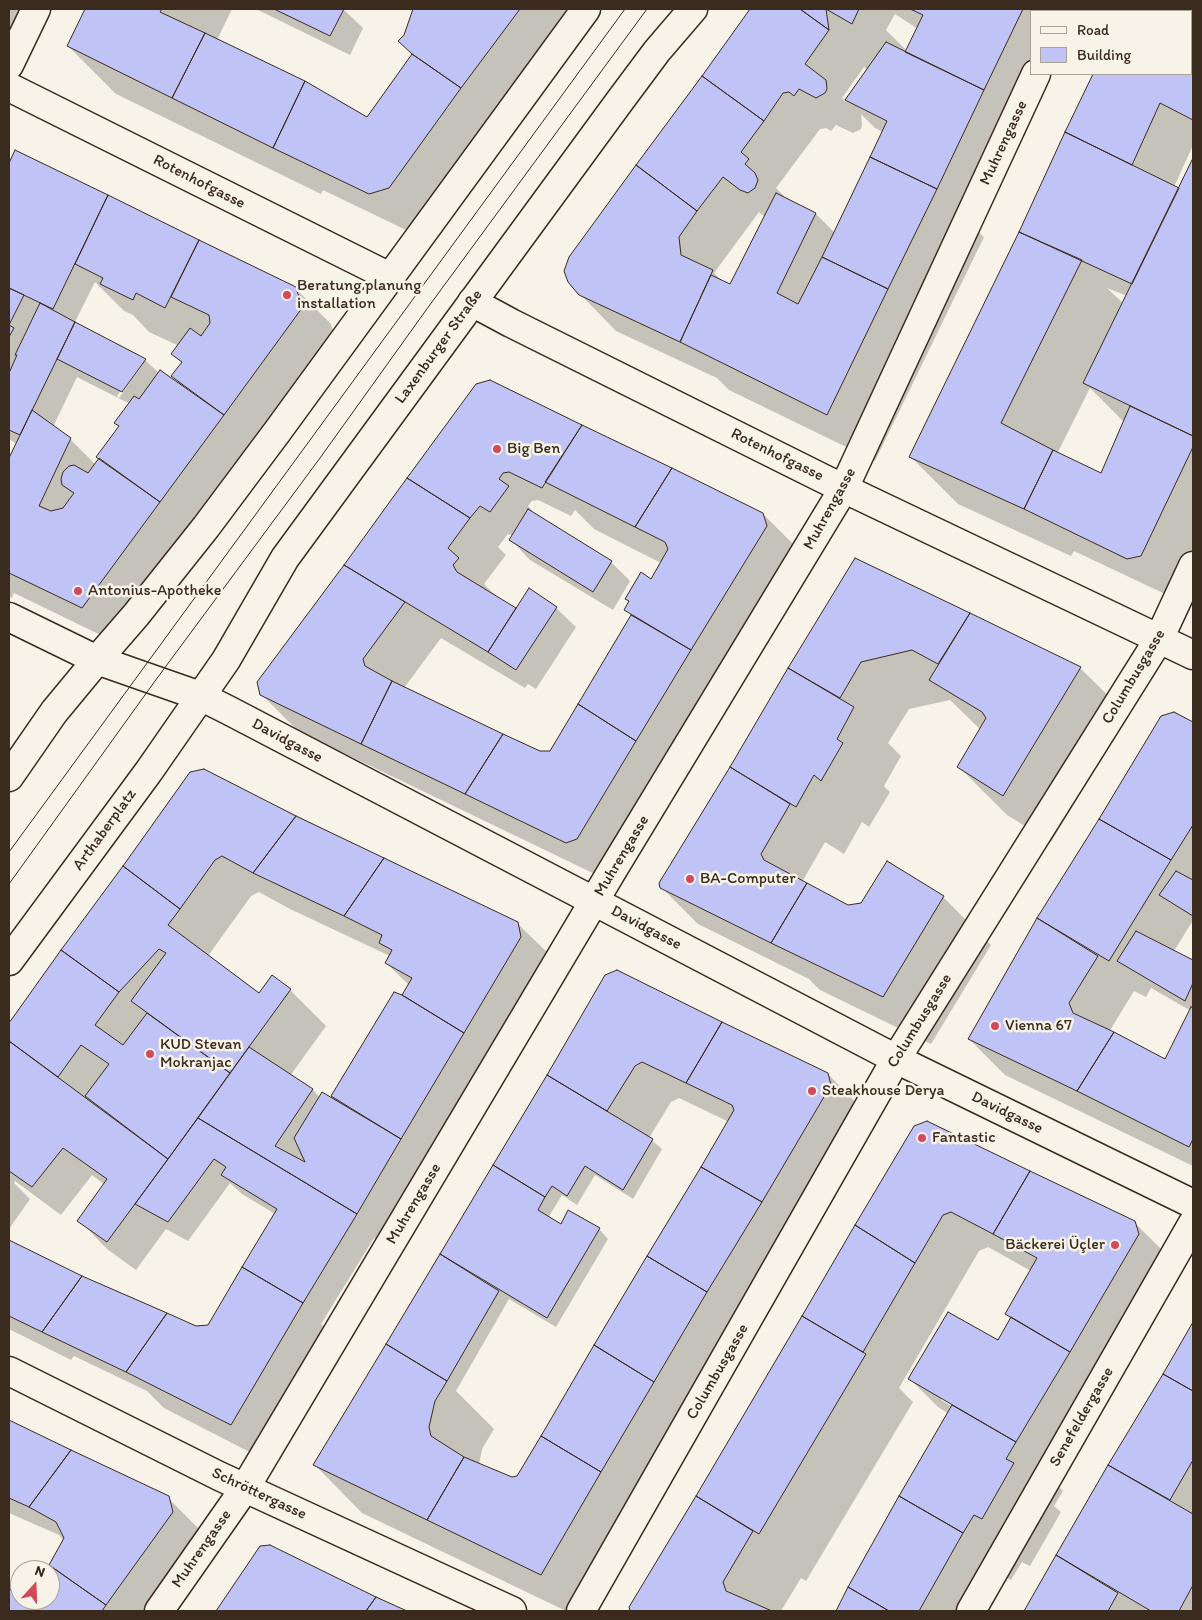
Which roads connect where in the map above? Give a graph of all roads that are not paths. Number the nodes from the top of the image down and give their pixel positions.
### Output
1 (36, 9) edge
2 (586, 9) edge
3 (693, 9) edge
4 (9, 66) edge
5 (1036, 75) edge
6 (9, 88) edge
7 (390, 277) junction
8 (472, 302) junction
9 (844, 488) junction
10 (1193, 566) edge
11 (9, 617) edge
12 (1159, 638) junction
13 (1193, 655) edge
14 (97, 660) junction
15 (200, 696) junction
16 (9, 777) edge
17 (595, 901) junction
18 (9, 961) edge
19 (896, 1059) junction
20 (1193, 1204) edge
21 (1193, 1223) edge
22 (9, 1371) edge
23 (245, 1488) junction
24 (159, 1611) edge
25 (512, 1611) edge
26 (581, 1611) edge
27 (971, 1611) edge

1 - 4 street
2 - 7 street
3 - 8 street, Laxenburger Straße
5 - 9 street, Muhrengasse
6 - 7 street, Rotenhofgasse
7 - 14 street
8 - 9 street, Rotenhofgasse
8 - 15 street, Laxenburger Straße
9 - 12 street, Rotenhofgasse
9 - 17 street, Muhrengasse
10 - 12 street, Columbusgasse
11 - 14 street
12 - 13 street, Rotenhofgasse
12 - 19 street, Columbusgasse
14 - 15 street, Davidgasse
14 - 16 street
15 - 17 street, Davidgasse
15 - 18 street, Arthaberplatz
17 - 19 street, Davidgasse
17 - 23 street, Muhrengasse
19 - 20 street, Davidgasse
19 - 26 street, Columbusgasse
21 - 27 street, Senefeldergasse
22 - 23 street, Schröttergasse
23 - 24 street, Muhrengasse
23 - 25 street, Schröttergasse

